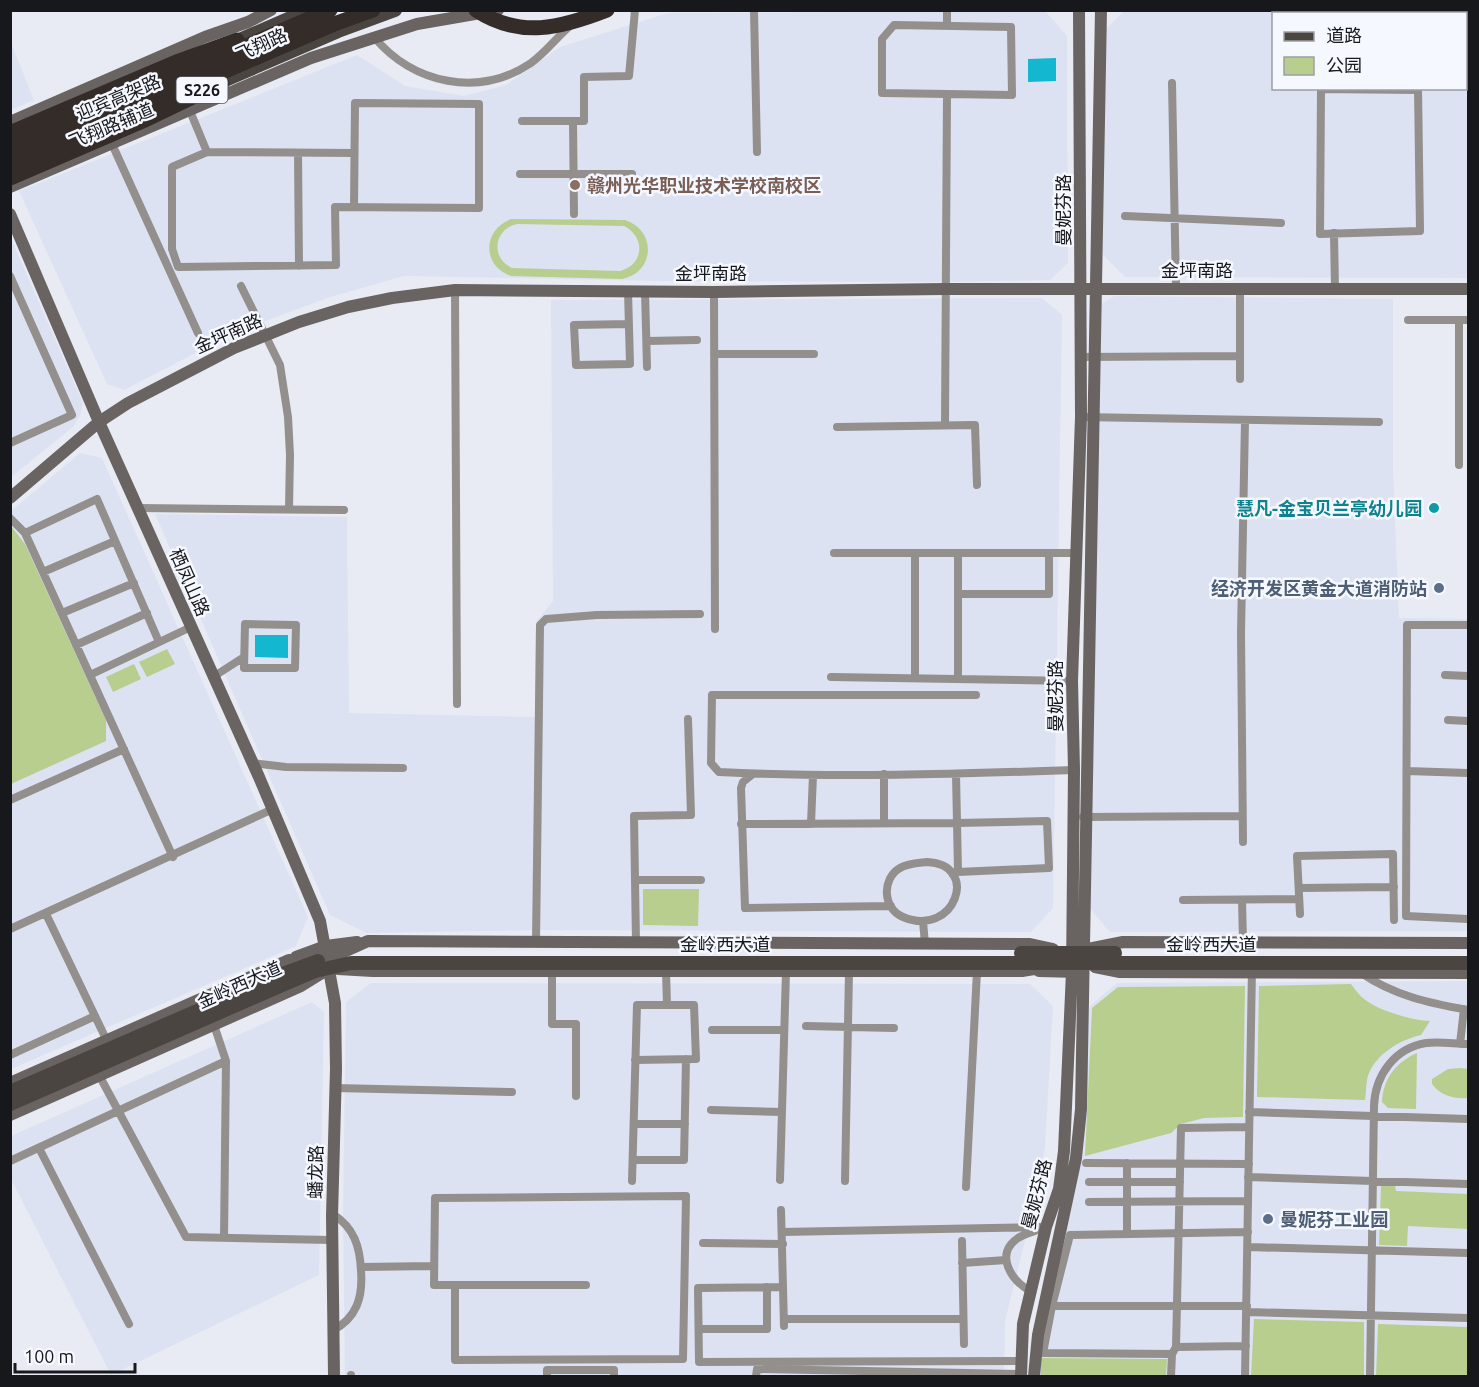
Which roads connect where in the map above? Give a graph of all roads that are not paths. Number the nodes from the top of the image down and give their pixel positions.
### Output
1 (271, 10) edge
2 (309, 10) edge
3 (330, 10) edge
4 (373, 10) edge
5 (395, 10) edge
6 (498, 10) edge
7 (593, 10) edge
8 (607, 10) edge
9 (635, 10) edge
10 (754, 10) edge
11 (947, 10) edge
12 (1079, 10) edge
13 (1101, 10) edge
14 (470, 14) edge
15 (947, 26) junction
16 (251, 35) junction
17 (374, 37) junction
18 (268, 61) junction
19 (1172, 83) dead end
20 (1321, 90) edge
21 (1418, 90) edge
22 (947, 94) junction
23 (190, 111) junction
24 (522, 121) dead end
25 (573, 121) junction
26 (10, 122) edge
27 (10, 133) edge
28 (10, 139) edge
29 (112, 144) junction
30 (10, 148) edge
31 (207, 152) junction
32 (757, 152) dead end
33 (298, 153) junction
34 (354, 153) junction
35 (10, 164) edge
36 (10, 172) edge
37 (520, 174) dead end
38 (573, 174) junction
39 (632, 174) dead end
40 (10, 178) edge
41 (10, 187) edge
42 (354, 207) junction
43 (10, 214) edge
44 (574, 214) dead end
45 (1125, 216) dead end
46 (1174, 219) junction
47 (1281, 223) dead end
48 (1334, 233) junction
49 (299, 266) junction
50 (10, 276) edge
51 (241, 286) dead end
52 (1176, 288) junction
53 (1240, 288) junction
54 (944, 289) junction
55 (1082, 289) junction
56 (1096, 289) junction
57 (1335, 289) junction
58 (1468, 289) edge
59 (455, 290) junction
60 (628, 291) junction
61 (645, 291) junction
62 (714, 292) junction
63 (1408, 320) dead end
64 (1459, 320) junction
65 (1468, 320) edge
66 (629, 324) junction
67 (198, 333) dead end
68 (266, 336) junction
69 (697, 340) dead end
70 (646, 341) junction
71 (714, 354) junction
72 (814, 354) dead end
73 (1240, 356) junction
74 (1081, 357) junction
75 (1094, 357) junction
76 (647, 367) dead end
77 (1240, 379) dead end
78 (1087, 417) junction
79 (1245, 420) junction
80 (99, 422) junction
81 (1379, 422) dead end
82 (945, 425) junction
83 (837, 427) dead end
84 (10, 443) edge
85 (1459, 465) dead end
86 (976, 485) dead end
87 (10, 498) edge
88 (137, 508) junction
89 (289, 509) junction
90 (344, 510) dead end
91 (10, 518) edge
92 (25, 533) junction
93 (115, 541) junction
94 (834, 553) dead end
95 (1077, 553) junction
96 (915, 554) junction
97 (958, 554) junction
98 (1049, 554) junction
99 (43, 572) junction
100 (134, 583) junction
101 (958, 594) junction
102 (62, 613) junction
103 (147, 614) junction
104 (700, 614) dead end
105 (1468, 626) edge
106 (191, 627) junction
107 (715, 629) dead end
108 (159, 642) junction
109 (76, 645) junction
110 (244, 657) junction
111 (90, 675) junction
112 (1446, 675) dead end
113 (831, 676) dead end
114 (1468, 676) edge
115 (213, 677) junction
116 (915, 678) junction
117 (958, 679) junction
118 (1072, 681) junction
119 (976, 695) dead end
120 (457, 704) dead end
121 (688, 719) dead end
122 (1448, 720) dead end
123 (1468, 721) edge
124 (124, 749) junction
125 (252, 763) junction
126 (402, 768) dead end
127 (1074, 770) junction
128 (1407, 771) junction
129 (1468, 772) edge
130 (753, 774) junction
131 (884, 774) junction
132 (956, 774) junction
133 (813, 775) junction
134 (10, 800) edge
135 (273, 809) junction
136 (1242, 816) junction
137 (1080, 817) junction
138 (884, 823) junction
139 (957, 823) junction
140 (741, 824) junction
141 (811, 824) junction
142 (1243, 842) dead end
143 (173, 856) junction
144 (956, 874) junction
145 (635, 880) junction
146 (701, 880) dead end
147 (1394, 887) junction
148 (1299, 888) junction
149 (1299, 899) junction
150 (1183, 900) dead end
151 (1242, 900) junction
152 (891, 906) junction
153 (46, 914) junction
154 (1300, 914) dead end
155 (1468, 919) edge
156 (1394, 920) dead end
157 (923, 921) junction
158 (10, 929) edge
159 (536, 942) junction
160 (636, 942) junction
161 (1243, 942) junction
162 (1468, 943) edge
163 (925, 944) junction
164 (1468, 954) edge
165 (1079, 957) junction
166 (328, 962) junction
167 (1468, 963) edge
168 (1252, 967) junction
169 (666, 971) junction
170 (786, 971) junction
171 (849, 971) junction
172 (977, 971) junction
173 (552, 972) junction
174 (1361, 973) junction
175 (1468, 973) edge
176 (667, 1005) junction
177 (1466, 1009) edge
178 (95, 1016) junction
179 (214, 1025) junction
180 (806, 1026) dead end
181 (848, 1027) junction
182 (894, 1028) dead end
183 (712, 1030) dead end
184 (784, 1030) junction
185 (107, 1041) junction
186 (1464, 1044) edge
187 (10, 1054) edge
188 (686, 1059) junction
189 (635, 1060) junction
190 (226, 1061) junction
191 (99, 1075) junction
192 (10, 1083) edge
193 (335, 1088) junction
194 (10, 1092) edge
195 (512, 1092) dead end
196 (576, 1096) dead end
197 (10, 1104) edge
198 (711, 1110) dead end
199 (118, 1111) junction
200 (782, 1112) junction
201 (1249, 1112) junction
202 (10, 1114) edge
203 (1374, 1116) junction
204 (1468, 1119) edge
205 (634, 1124) junction
206 (685, 1124) junction
207 (1249, 1127) junction
208 (39, 1148) junction
209 (633, 1160) junction
210 (10, 1161) edge
211 (1086, 1163) dead end
212 (1127, 1163) junction
213 (1181, 1164) junction
214 (1249, 1164) junction
215 (1248, 1177) junction
216 (780, 1180) dead end
217 (632, 1181) dead end
218 (845, 1181) dead end
219 (1373, 1181) junction
220 (1089, 1182) dead end
221 (1127, 1182) junction
222 (1180, 1182) junction
223 (1468, 1184) edge
224 (966, 1187) dead end
225 (1180, 1200) junction
226 (1127, 1201) junction
227 (1248, 1201) junction
228 (1089, 1202) dead end
229 (782, 1210) dead end
230 (333, 1214) junction
231 (1046, 1227) junction
232 (782, 1232) junction
233 (1248, 1232) junction
234 (1179, 1233) junction
235 (1127, 1234) junction
236 (224, 1238) junction
237 (333, 1240) junction
238 (962, 1241) dead end
239 (703, 1244) dead end
240 (783, 1244) junction
241 (1248, 1247) junction
242 (1372, 1250) junction
243 (1468, 1253) edge
244 (1006, 1260) junction
245 (962, 1263) junction
246 (434, 1266) junction
247 (361, 1267) junction
248 (455, 1285) junction
249 (586, 1285) dead end
250 (767, 1287) junction
251 (783, 1287) junction
252 (1030, 1291) junction
253 (1052, 1306) junction
254 (1177, 1306) junction
255 (1247, 1309) junction
256 (1371, 1316) junction
257 (1468, 1318) edge
258 (963, 1319) junction
259 (129, 1324) dead end
260 (699, 1329) junction
261 (332, 1331) junction
262 (964, 1344) dead end
263 (1246, 1346) junction
264 (1174, 1351) junction
265 (1024, 1372) edge
266 (333, 1377) edge
267 (547, 1377) edge
268 (614, 1377) edge
269 (756, 1377) edge
270 (1171, 1377) edge
271 (1245, 1377) edge
272 (1370, 1377) edge

1 - 26 street
2 - 16 main road, 飞翔路 / S226
3 - 30 highway, 迎宾高架路
4 - 35 highway, 迎宾高架路
5 - 18 main road, 飞翔路 / S226
6 - 14 street, 飞翔路辅道
7 - 17 street
8 - 14 highway
9 - 25 street
10 - 32 street
11 - 15 street
12 - 55 street, 曼妮芬路
13 - 56 street, 曼妮芬路
14 - 17 street, 飞翔路辅道
15 - 22 street
15 - 22 street
16 - 27 highway
16 - 28 main road, 飞翔路 / S226
17 - 23 street, 飞翔路辅道
18 - 36 main road, 飞翔路 / S226
18 - 40 highway
19 - 46 street
20 - 48 street
21 - 48 street
22 - 54 street
23 - 29 street, 飞翔路辅道
23 - 31 street
24 - 25 street
25 - 38 street
29 - 41 street, 飞翔路辅道
29 - 67 street
31 - 33 street
31 - 49 street
33 - 34 street
33 - 49 street
34 - 42 street
34 - 42 street
37 - 38 street
38 - 39 street
38 - 44 street
42 - 49 street
43 - 80 street, 栖凤山路
45 - 46 street
46 - 47 street
46 - 52 street
48 - 57 street
50 - 84 street
51 - 68 street
52 - 53 street, 金坪南路
52 - 56 street, 金坪南路
53 - 57 street, 金坪南路
53 - 73 street
54 - 55 street, 金坪南路
54 - 62 street, 金坪南路
54 - 82 street
55 - 56 street, 金坪南路
55 - 74 street, 曼妮芬路
56 - 75 street, 曼妮芬路
57 - 58 street, 金坪南路
59 - 60 street, 金坪南路
59 - 68 street, 金坪南路
59 - 120 street
60 - 61 street, 金坪南路
60 - 66 street
61 - 62 street, 金坪南路
61 - 70 street
62 - 71 street
63 - 64 street
64 - 65 street
64 - 85 street
66 - 66 street
68 - 80 street, 金坪南路
68 - 89 street
69 - 70 street
70 - 76 street
71 - 72 street
71 - 107 street
73 - 75 street
73 - 77 street
74 - 75 street
74 - 78 street, 曼妮芬路
75 - 78 street, 曼妮芬路
78 - 79 street
78 - 95 street, 曼妮芬路
78 - 137 street, 曼妮芬路
79 - 81 street
79 - 136 street
80 - 87 street, 金坪南路
80 - 88 street, 栖凤山路
82 - 83 street
82 - 86 street
88 - 89 street
88 - 106 street, 栖凤山路
89 - 90 street
91 - 92 street
92 - 93 street
92 - 99 street
93 - 99 street
93 - 100 street
94 - 96 street
95 - 98 street
95 - 118 street, 曼妮芬路
96 - 97 street
96 - 116 street
97 - 98 street
97 - 101 street
98 - 101 street
99 - 102 street
100 - 102 street
100 - 103 street
101 - 117 street
102 - 109 street
103 - 108 street
103 - 109 street
104 - 159 street
105 - 128 street
106 - 108 street
106 - 115 street, 栖凤山路
108 - 111 street
109 - 111 street
110 - 110 street
110 - 115 street
111 - 124 street
112 - 114 street
113 - 116 street
115 - 125 street, 栖凤山路
116 - 117 street
117 - 118 street
118 - 127 street, 曼妮芬路
119 - 130 street
121 - 145 street
122 - 123 street
124 - 134 street
124 - 143 street
125 - 126 street
125 - 135 street, 栖凤山路
127 - 132 street
127 - 137 street, 曼妮芬路
128 - 129 street
128 - 155 street
130 - 133 street
130 - 140 street
131 - 132 street
131 - 133 street
131 - 138 street
132 - 139 street
133 - 141 street
135 - 143 street
135 - 166 street, 栖凤山路
136 - 137 street
136 - 142 street
137 - 165 street, 曼妮芬路
138 - 139 street
138 - 141 street
139 - 144 street
139 - 144 street
140 - 141 street
140 - 152 street
143 - 153 street
144 - 152 street
144 - 157 street
145 - 146 street
145 - 160 street
147 - 148 street
147 - 148 street
147 - 156 street
148 - 149 street
149 - 151 street
149 - 154 street
150 - 151 street
151 - 161 street
152 - 157 street
153 - 158 street
153 - 178 street
157 - 163 street
159 - 160 street
159 - 166 street
160 - 163 street
161 - 162 street
161 - 165 street
163 - 165 street
164 - 165 main road, 金岭西大道
165 - 166 main road, 金岭西大道
165 - 168 main road, 金岭西大道
165 - 168 street
165 - 172 street
165 - 231 street, 曼妮芬路
165 - 265 street, 曼妮芬路
166 - 173 street
166 - 179 street
166 - 185 street
166 - 193 street, 蟠龙路
166 - 194 main road, 金岭西大道
166 - 197 main road, 金岭西大道
167 - 168 main road, 金岭西大道
168 - 174 street
168 - 201 street
169 - 170 street
169 - 173 street
169 - 176 street
170 - 171 street
170 - 184 street
171 - 172 street
171 - 181 street
172 - 224 street
173 - 196 street
174 - 175 street
174 - 177 street
176 - 188 street
176 - 189 street
177 - 186 street
178 - 185 street
178 - 187 street
179 - 190 street
179 - 191 street
180 - 181 street
181 - 182 street
181 - 218 street
183 - 184 street
184 - 200 street
185 - 192 street
186 - 203 street
188 - 189 street
188 - 206 street
189 - 205 street
190 - 199 street
190 - 236 street
191 - 199 street
191 - 202 street
193 - 195 street
193 - 230 street, 蟠龙路
198 - 200 street
199 - 208 street
199 - 236 street
200 - 216 street
201 - 203 street
201 - 207 street
203 - 204 street
203 - 219 street
205 - 206 street
205 - 209 street
206 - 209 street
207 - 213 street
207 - 214 street
208 - 210 street
208 - 259 street
209 - 217 street
211 - 212 street
212 - 213 street
212 - 221 street
213 - 214 street
213 - 222 street
214 - 215 street
215 - 219 street
215 - 227 street
219 - 223 street
219 - 242 street
220 - 221 street
221 - 222 street
221 - 226 street
222 - 225 street
225 - 226 street
225 - 227 street
225 - 234 street
226 - 228 street
226 - 235 street
227 - 233 street
229 - 232 street
230 - 237 street, 蟠龙路
230 - 247 street
231 - 232 street
231 - 244 street
231 - 252 street, 曼妮芬路
232 - 240 street
233 - 234 street
233 - 241 street
234 - 235 street
234 - 254 street
235 - 253 street
236 - 237 street
237 - 261 street, 蟠龙路
238 - 245 street
239 - 240 street
240 - 251 street
241 - 242 street
241 - 255 street
242 - 243 street
242 - 256 street
244 - 245 street
244 - 252 street
245 - 258 street
246 - 247 street
246 - 248 street
246 - 248 street
247 - 261 street
248 - 249 street
250 - 251 street
250 - 260 street
250 - 260 street
251 - 258 street
252 - 265 street, 曼妮芬路
253 - 254 street
253 - 264 street
254 - 255 street
254 - 264 street
255 - 256 street
255 - 263 street
256 - 257 street
256 - 272 street
258 - 262 street
260 - 265 street
261 - 266 street, 蟠龙路
263 - 264 street
263 - 271 street
264 - 270 street
265 - 269 street
267 - 268 street

